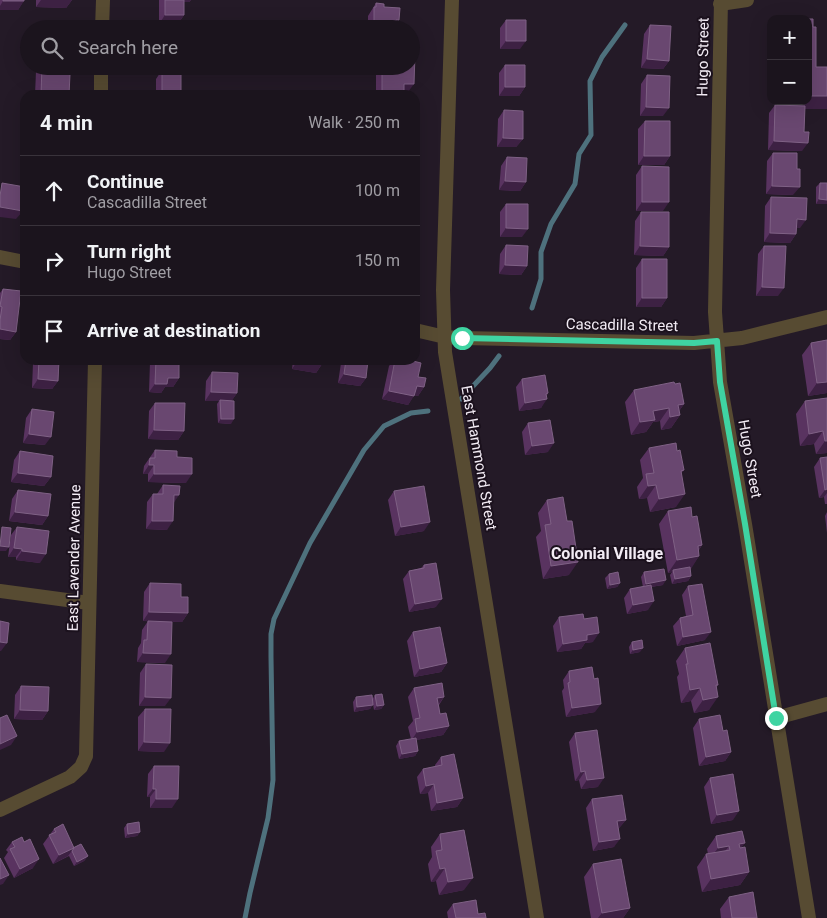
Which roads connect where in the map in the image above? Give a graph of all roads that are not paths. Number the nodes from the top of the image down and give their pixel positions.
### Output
1 (103, 0) edge
2 (452, 0) edge
3 (747, 0) edge
4 (721, 2) edge
5 (102, 20) edge
6 (101, 75) edge
7 (101, 90) edge
8 (0, 257) edge
9 (20, 261) edge
10 (827, 317) edge
11 (420, 331) edge
12 (445, 337) junction
13 (717, 341) junction
14 (95, 365) edge
15 (0, 591) edge
16 (89, 603) junction
17 (827, 704) edge
18 (776, 718) junction
19 (0, 810) edge
20 (537, 918) edge
21 (809, 918) edge

1 - 5 street
2 - 12 street, East Hammond Street
3 - 4 street
4 - 13 street, Hugo Street
6 - 7 street
8 - 9 street
10 - 13 street, Cascadilla Street
11 - 12 street, Cascadilla Street
12 - 13 street, Cascadilla Street
12 - 20 street, East Hammond Street
13 - 18 street, Hugo Street
14 - 16 street, East Lavender Avenue
15 - 16 street
16 - 19 street, East Lavender Avenue
17 - 18 street
18 - 21 street, Hugo Street

